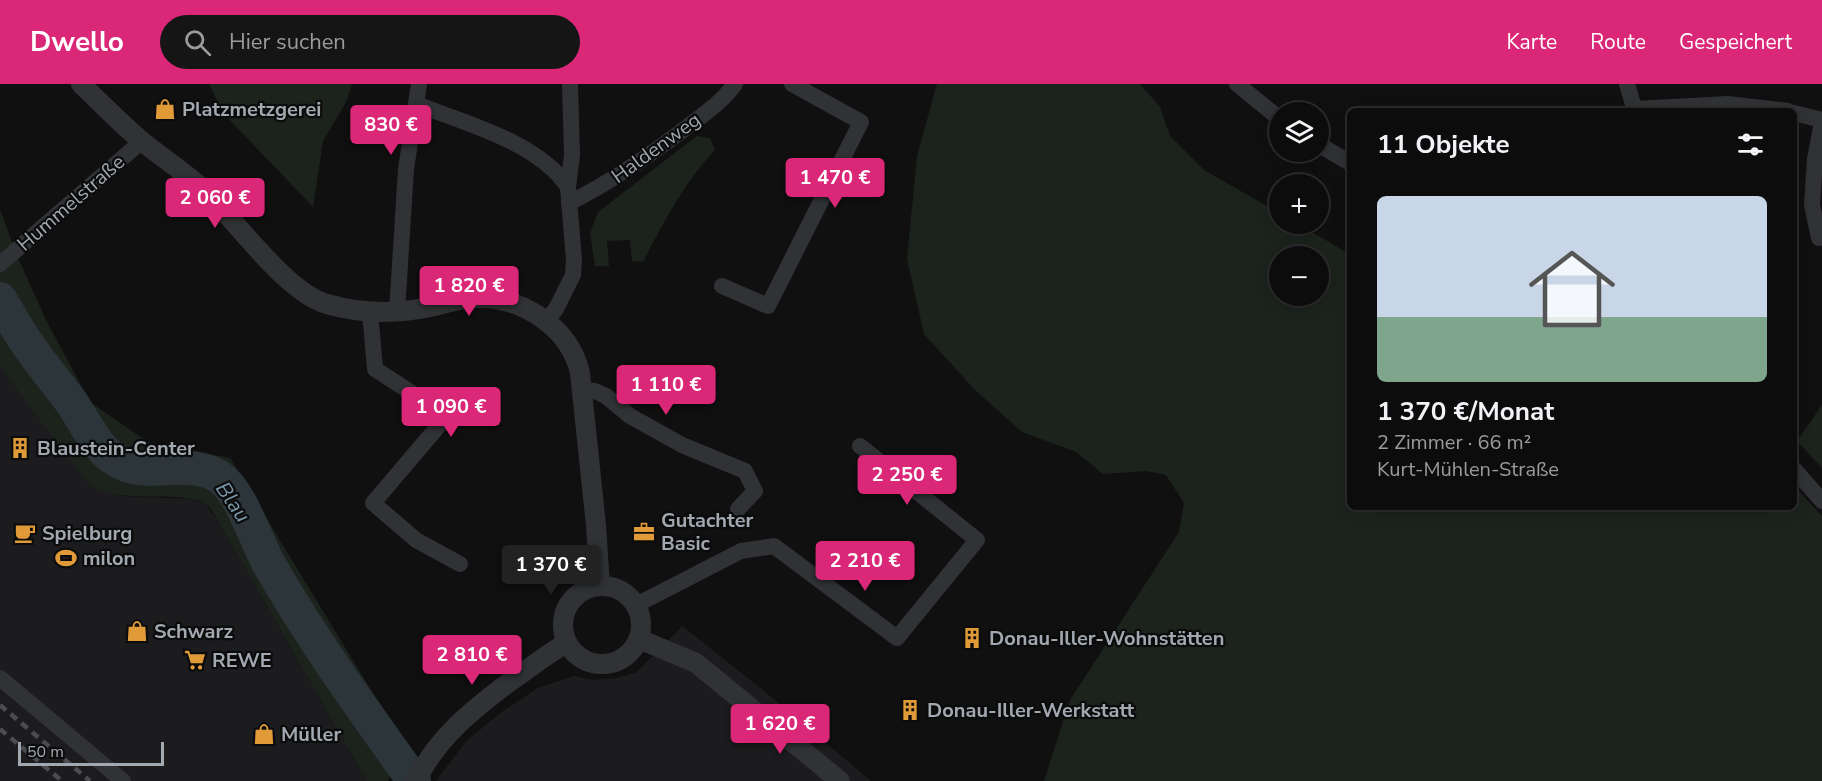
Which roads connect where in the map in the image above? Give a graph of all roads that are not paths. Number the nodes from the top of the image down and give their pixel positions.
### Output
1 (81, 84) edge
2 (418, 84) edge
3 (570, 84) edge
4 (735, 84) edge
5 (792, 84) edge
6 (1237, 84) edge
7 (1627, 84) edge
8 (416, 104) junction
9 (1634, 108) edge
10 (1672, 108) edge
11 (1758, 108) edge
12 (1269, 110) edge
13 (1797, 114) edge
14 (1822, 121) edge
15 (142, 141) junction
16 (1329, 151) edge
17 (1347, 161) edge
18 (569, 195) junction
19 (1820, 237) dead end
20 (0, 264) edge
21 (722, 285) dead end
22 (370, 312) junction
23 (397, 312) junction
24 (545, 322) junction
25 (583, 390) junction
26 (860, 446) dead end
27 (1797, 472) edge
28 (1822, 501) edge
29 (738, 509) dead end
30 (460, 564) dead end
31 (600, 586) junction
32 (636, 605) junction
33 (639, 639) junction
34 (566, 643) junction
35 (0, 678) edge
36 (123, 781) edge
37 (416, 781) edge
38 (840, 781) edge

1 - 15 street
2 - 8 street
3 - 18 street
4 - 18 street, Haldenweg
5 - 21 street
6 - 12 street
7 - 9 street
8 - 18 street
8 - 23 street
10 - 11 street
13 - 14 street
14 - 19 street
15 - 20 street, Hummelstraße
15 - 22 street
16 - 17 street
18 - 24 street
22 - 23 street
22 - 30 street
23 - 24 street
24 - 25 street
25 - 29 street
25 - 31 street
26 - 32 street
27 - 28 street
31 - 32 street
31 - 34 street
32 - 33 street
33 - 34 street
33 - 38 street
34 - 37 street
35 - 36 street

